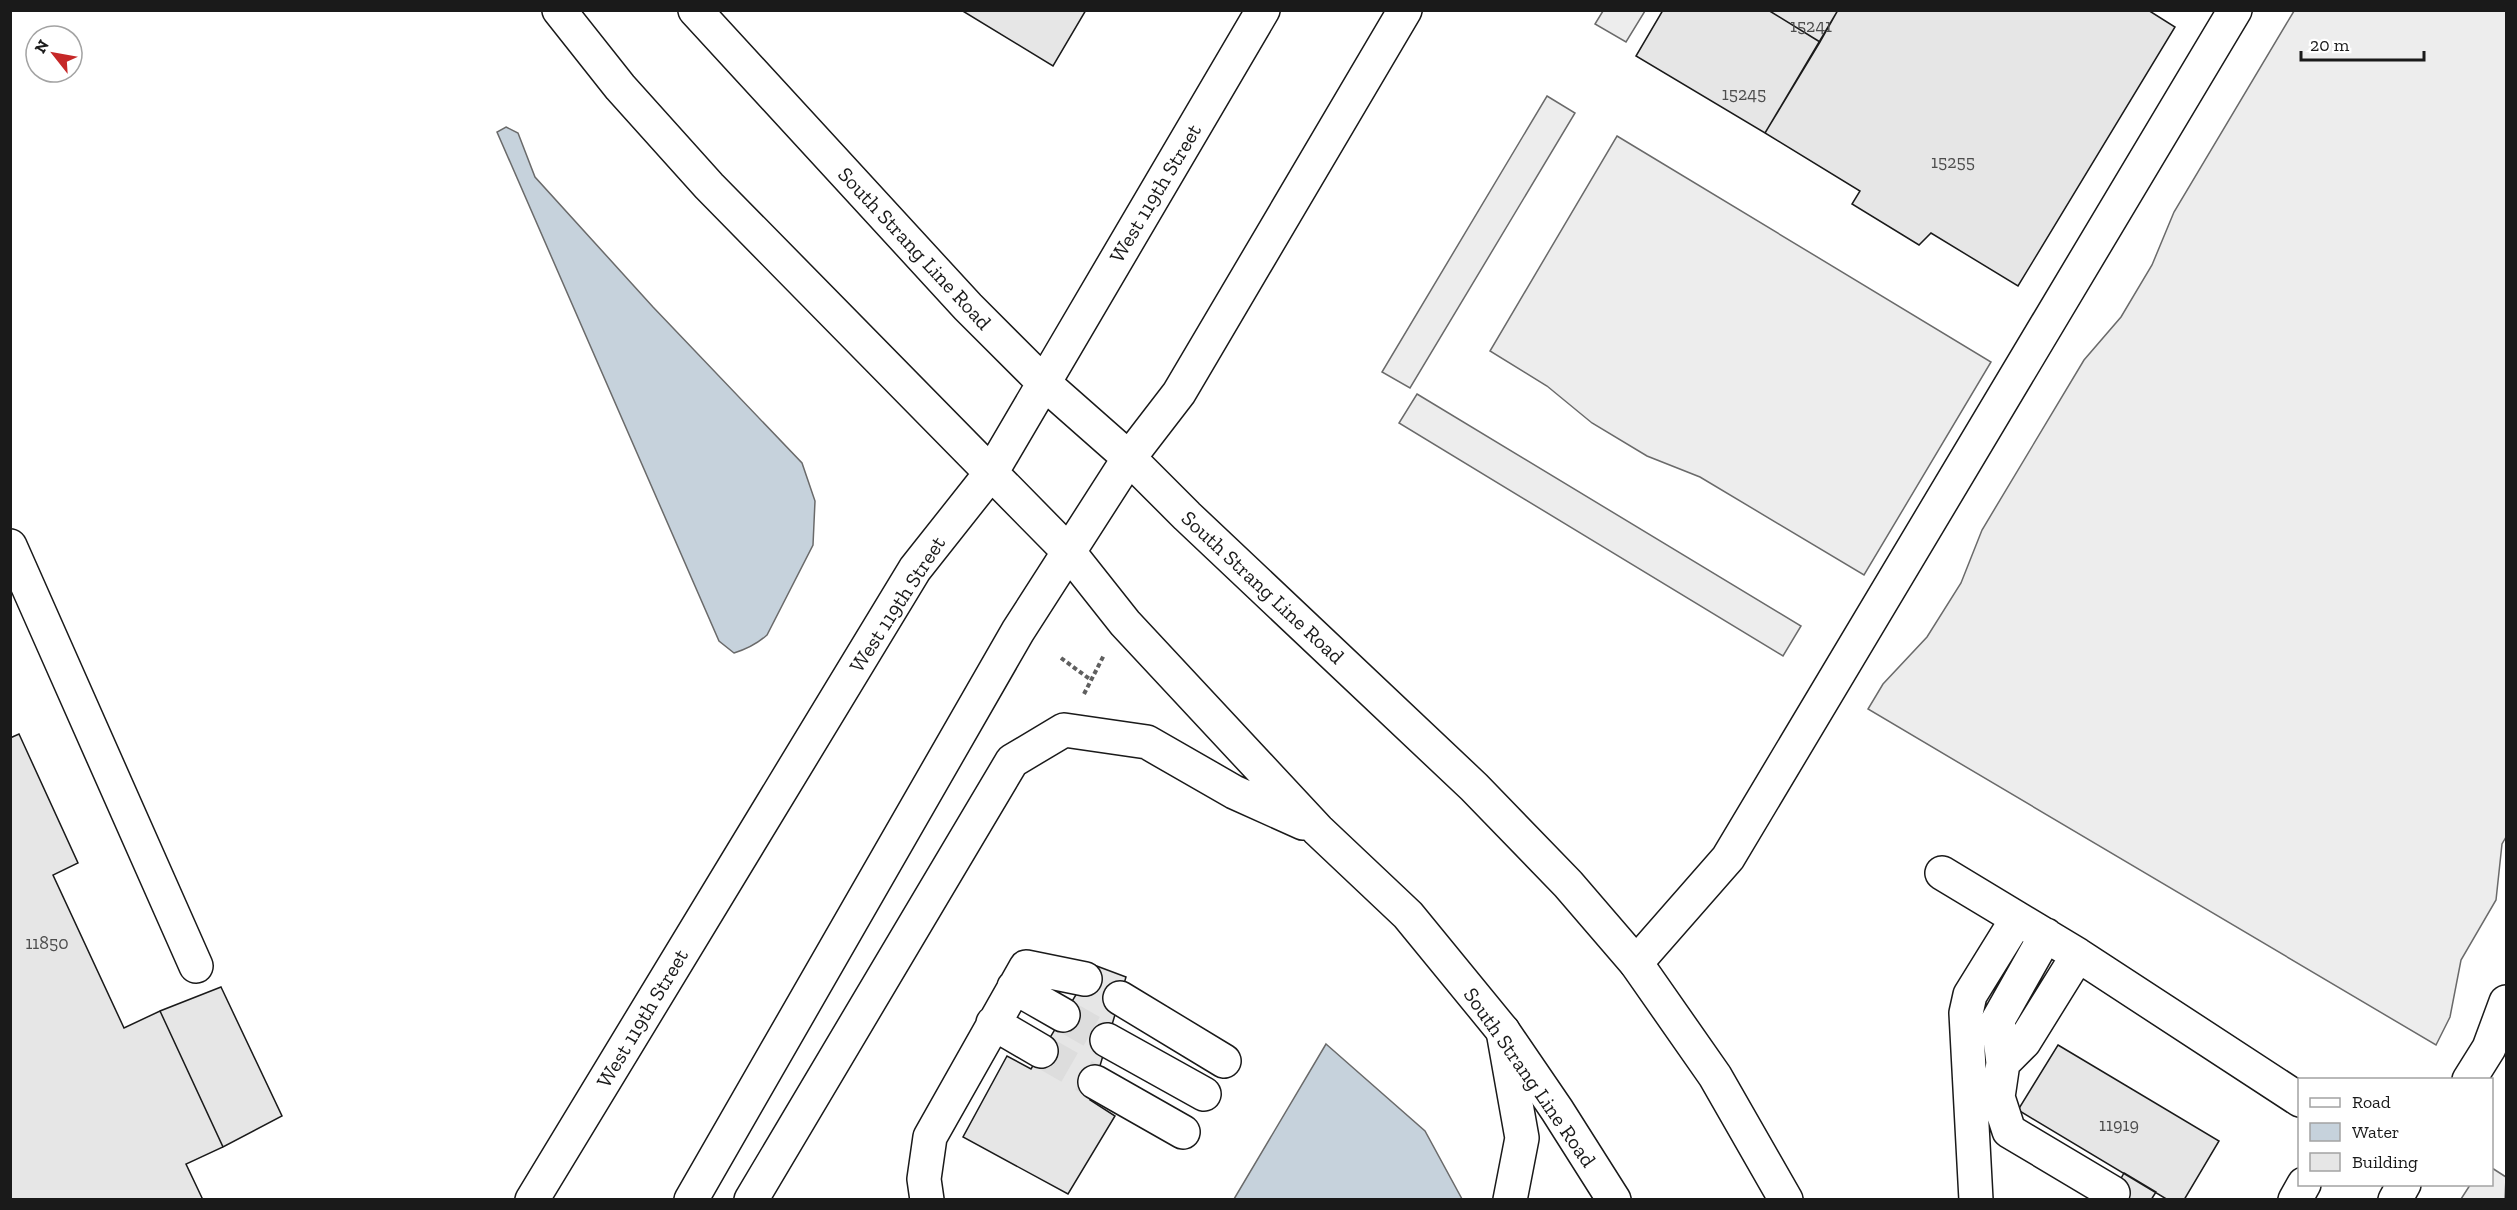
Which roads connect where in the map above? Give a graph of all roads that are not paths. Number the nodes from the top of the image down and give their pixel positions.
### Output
1 (559, 10) edge
2 (694, 10) edge
3 (1263, 10) edge
4 (1405, 10) edge
5 (2235, 10) edge
6 (1044, 383) junction
7 (1130, 458) junction
8 (991, 473) junction
9 (10, 546) edge
10 (1068, 551) junction
11 (1318, 830) junction
12 (1942, 873) dead end
13 (2017, 918) junction
14 (2046, 936) junction
15 (2078, 955) junction
16 (1636, 963) junction
17 (196, 966) dead end
18 (1085, 979) dead end
19 (1014, 987) junction
20 (1120, 998) dead end
21 (2506, 1002) edge
22 (1063, 1015) tunnel mouth
23 (993, 1023) junction
24 (1503, 1031) junction
25 (1107, 1040) tunnel mouth
26 (1041, 1051) tunnel mouth
27 (2498, 1053) edge
28 (1224, 1061) dead end
29 (2003, 1063) junction
30 (2471, 1078) edge
31 (1095, 1082) tunnel mouth
32 (1204, 1094) dead end
33 (2298, 1099) edge
34 (1183, 1132) dead end
35 (2303, 1186) edge
36 (2403, 1186) edge
37 (2113, 1193) dead end
38 (532, 1200) edge
39 (691, 1200) edge
40 (752, 1200) edge
41 (927, 1200) edge
42 (1510, 1200) edge
43 (1614, 1200) edge
44 (1786, 1200) edge
45 (1976, 1200) edge
46 (2295, 1200) edge
47 (2395, 1200) edge

1 - 8 main road, South Strang Line Road
2 - 6 main road, South Strang Line Road
3 - 6 main road, West 119th Street
4 - 7 main road
5 - 16 main road
6 - 7 main road, South Strang Line Road
6 - 8 main road, West 119th Street
7 - 10 main road
7 - 16 main road, South Strang Line Road
8 - 10 main road, South Strang Line Road
8 - 38 main road, West 119th Street
9 - 17 main road
10 - 11 main road, South Strang Line Road
10 - 39 main road
11 - 24 main road, South Strang Line Road
11 - 40 main road
12 - 13 main road
13 - 14 main road
13 - 45 main road
14 - 15 main road
14 - 29 main road
15 - 29 main road
15 - 33 main road
16 - 44 main road, South Strang Line Road
18 - 19 main road
19 - 22 main road
19 - 23 main road
20 - 28 main road
21 - 27 main road
23 - 26 main road
23 - 41 main road
24 - 42 main road
24 - 43 main road, South Strang Line Road
25 - 32 main road
27 - 30 main road
29 - 37 main road
31 - 34 main road
35 - 46 main road
36 - 47 main road

